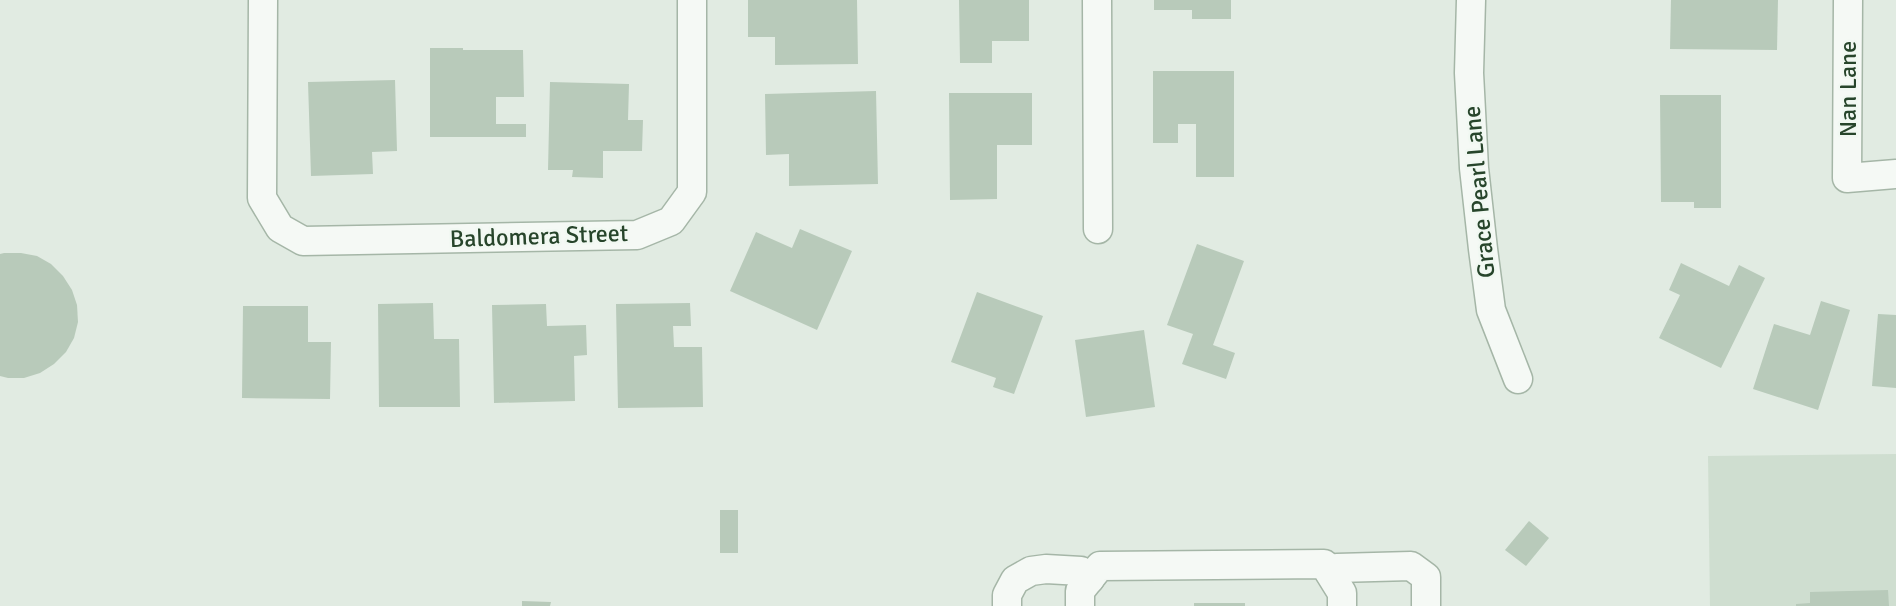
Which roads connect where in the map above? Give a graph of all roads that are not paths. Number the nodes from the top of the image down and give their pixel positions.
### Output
1 (263, 0) edge
2 (692, 0) edge
3 (1097, 0) edge
4 (1471, 0) edge
5 (1848, 0) edge
6 (1896, 174) edge
7 (1098, 229) dead end
8 (1518, 379) dead end
9 (1329, 571) junction
10 (1090, 579) junction
11 (1007, 606) edge
12 (1080, 606) edge
13 (1342, 606) edge
14 (1426, 606) edge

1 - 2 street, Baldomera Street
3 - 7 street
4 - 8 street, Grace Pearl Lane
5 - 6 street, Nan Lane
9 - 10 street
9 - 13 street
9 - 14 street
10 - 11 street
10 - 12 street

